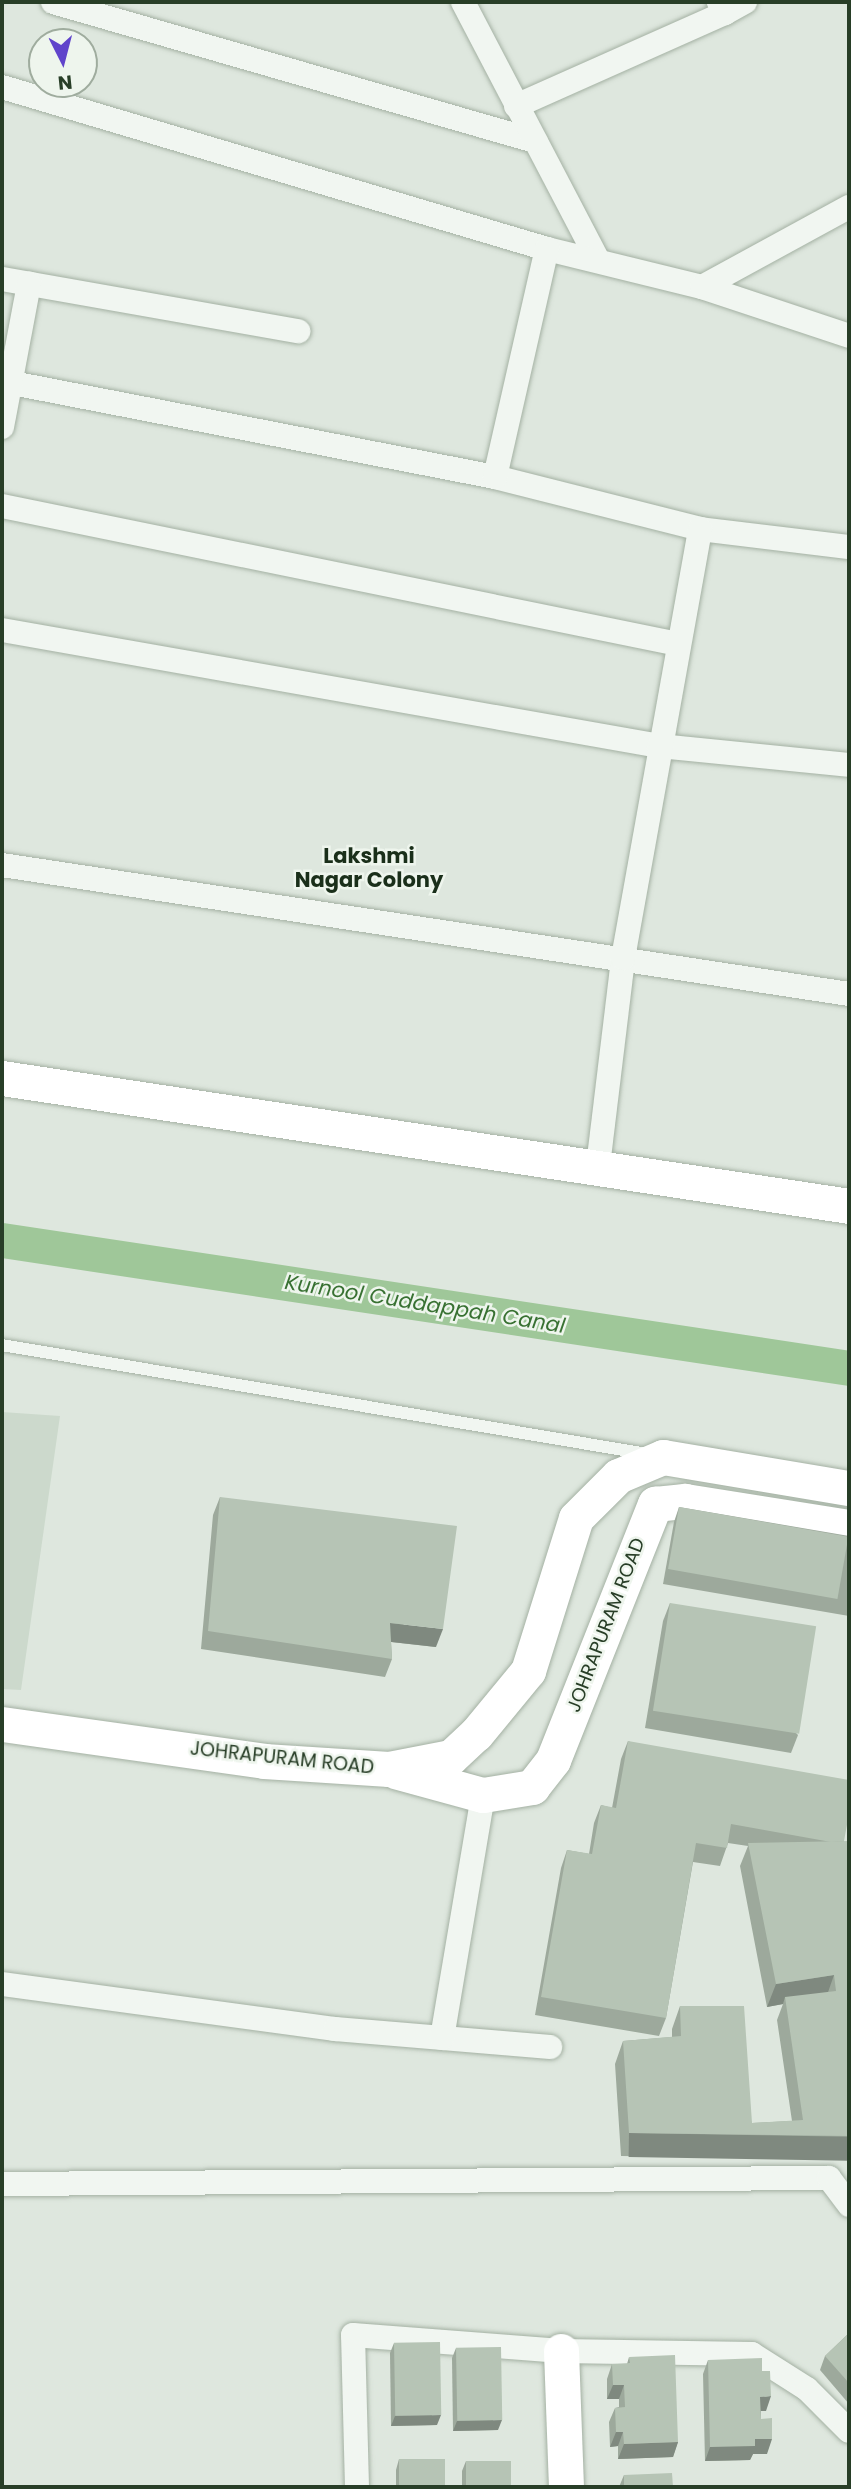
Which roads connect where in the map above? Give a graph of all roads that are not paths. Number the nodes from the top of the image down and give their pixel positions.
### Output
1 (53, 2) edge
2 (463, 2) edge
3 (730, 5) edge
4 (2, 87) edge
5 (516, 106) junction
6 (535, 141) junction
7 (849, 207) edge
8 (547, 249) junction
9 (598, 260) junction
10 (2, 279) edge
11 (29, 284) junction
12 (702, 288) junction
13 (298, 331) dead end
14 (849, 336) edge
15 (6, 382) edge
16 (2, 427) edge
17 (495, 477) junction
18 (2, 506) edge
19 (700, 529) junction
20 (849, 547) edge
21 (2, 630) edge
22 (678, 644) junction
23 (659, 746) junction
24 (849, 765) edge
25 (2, 865) edge
26 (623, 958) junction
27 (849, 994) edge
28 (2, 1078) edge
29 (598, 1166) junction
30 (849, 1206) edge
31 (2, 1345) edge
32 (663, 1457) junction
33 (849, 1488) edge
34 (849, 1527) edge
35 (2, 1724) edge
36 (389, 1769) junction
37 (483, 1795) junction
38 (2, 1984) edge
39 (442, 2038) junction
40 (550, 2047) dead end
41 (2, 2184) edge
42 (849, 2205) edge
43 (561, 2351) junction
44 (849, 2431) edge
45 (357, 2487) edge
46 (566, 2487) edge

1 - 6 street
2 - 5 street
3 - 5 street
4 - 8 street
5 - 6 street
6 - 9 street
7 - 12 street
8 - 9 street
8 - 17 street
9 - 12 street
10 - 11 street
11 - 13 street
11 - 15 street
12 - 14 street
15 - 16 street
15 - 17 street
17 - 19 street
18 - 22 street
19 - 20 street
19 - 22 street
21 - 23 street
22 - 23 street
23 - 24 street
23 - 26 street
25 - 26 street
26 - 27 street
26 - 29 street
28 - 29 street
29 - 30 street
31 - 32 lane
32 - 33 street
32 - 36 street, JOHRAPURAM ROAD
34 - 37 street, JOHRAPURAM ROAD
35 - 36 street, JOHRAPURAM ROAD
36 - 37 street, JOHRAPURAM ROAD
37 - 39 street
38 - 39 street
39 - 40 street
41 - 42 street
43 - 44 street
43 - 45 street
43 - 46 street

